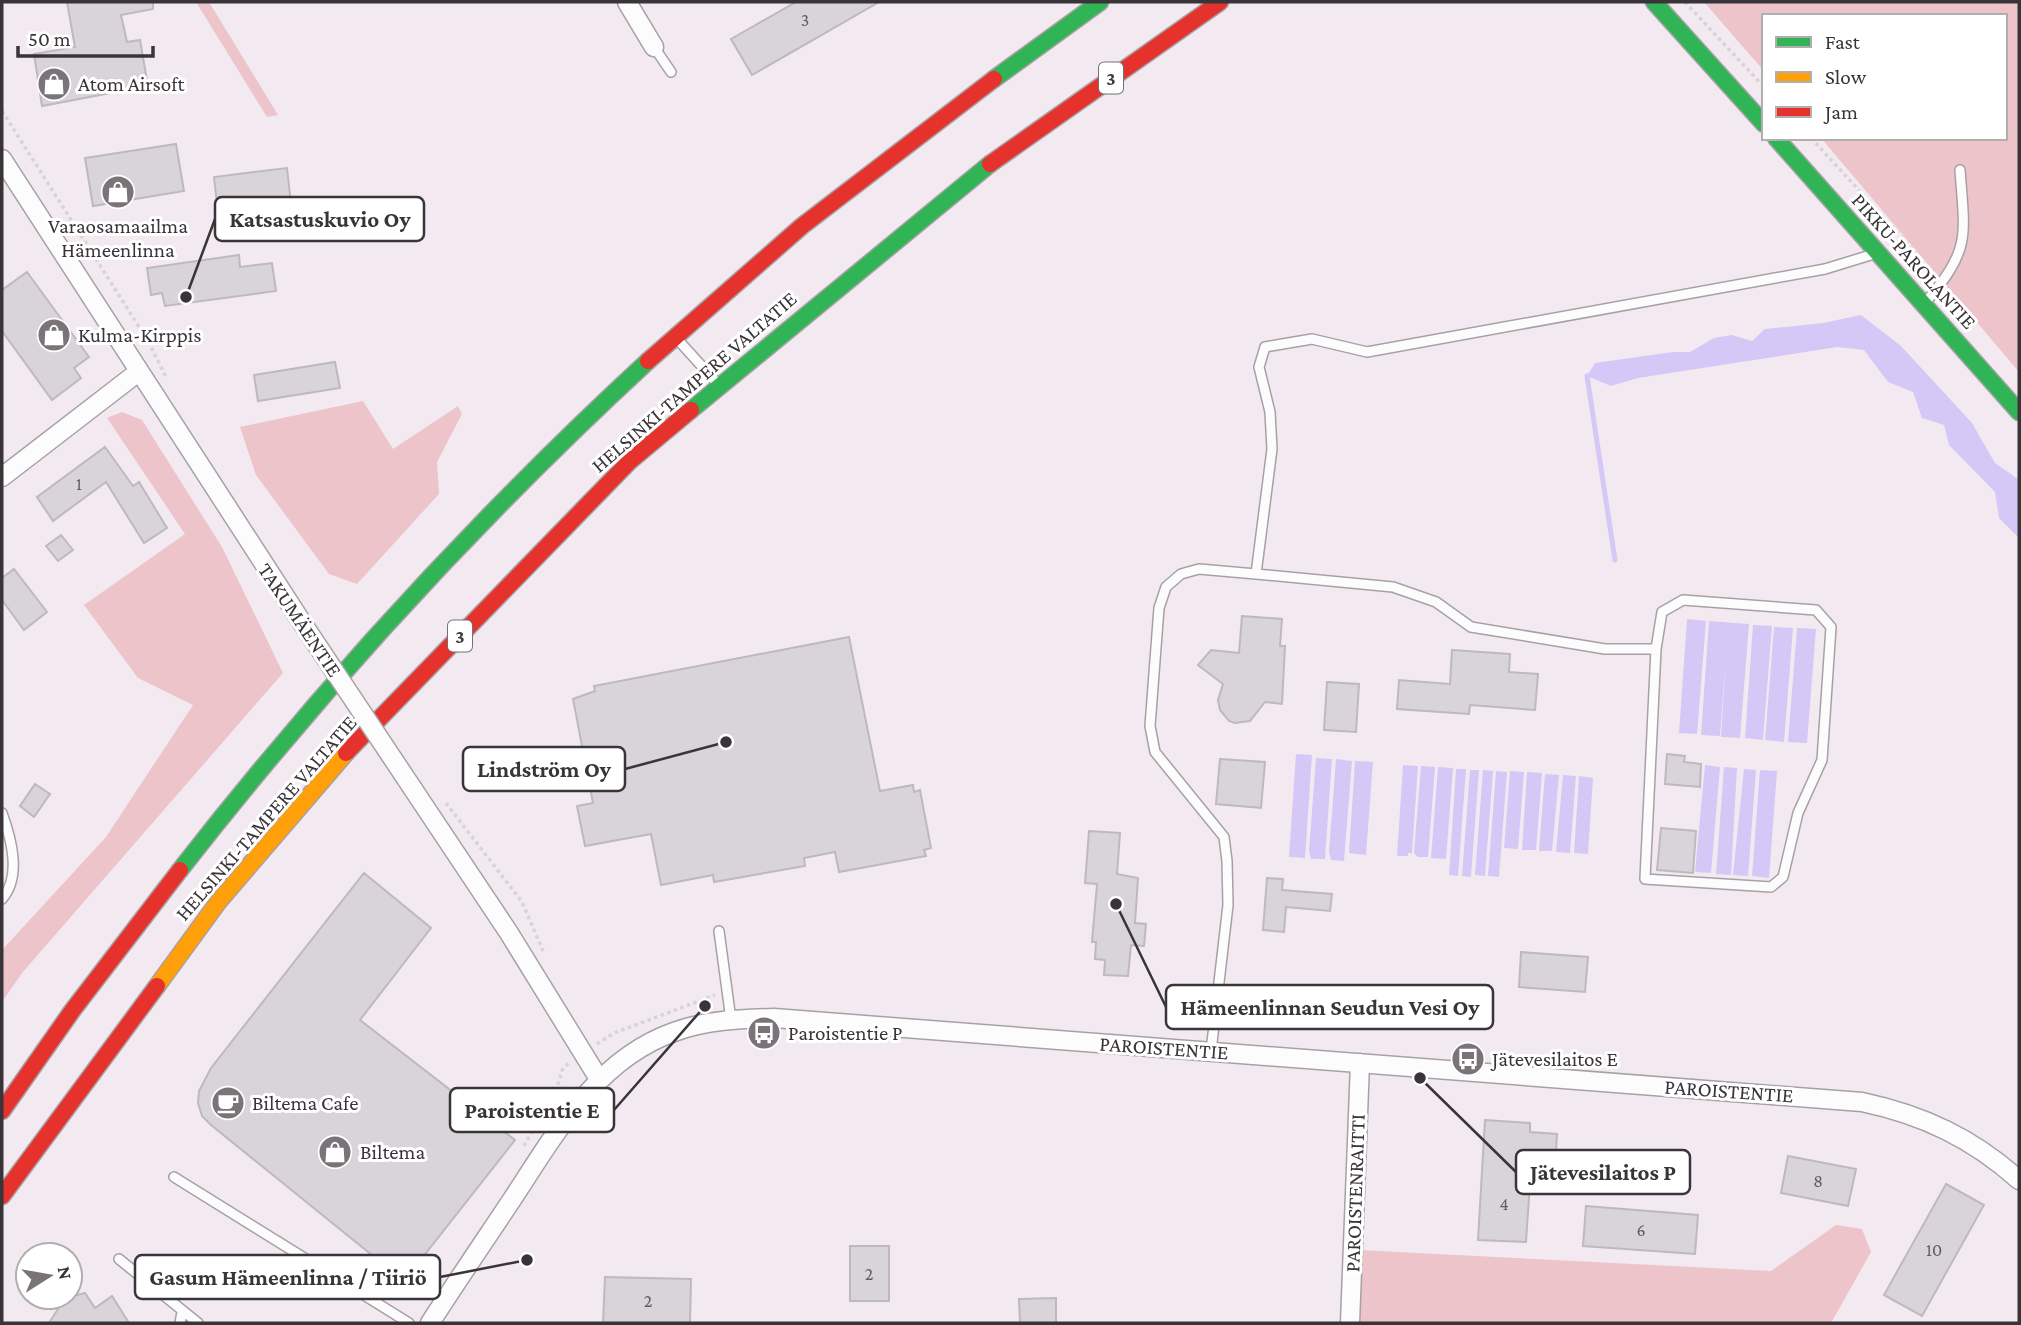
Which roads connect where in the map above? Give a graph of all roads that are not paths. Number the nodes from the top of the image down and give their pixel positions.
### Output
1 (627, 2) edge
2 (1100, 2) edge
3 (1220, 2) edge
4 (1654, 2) edge
5 (654, 47) joint
6 (671, 72) dead end
7 (1762, 122) edge
8 (1778, 140) edge
9 (2, 159) edge
10 (1960, 170) dead end
11 (1879, 253) junction
12 (1924, 304) junction
13 (676, 337) junction
14 (137, 373) junction
15 (719, 386) junction
16 (2019, 412) edge
17 (2, 477) edge
18 (1256, 574) junction
19 (1656, 649) junction
20 (2, 813) edge
21 (2, 899) edge
22 (719, 931) dead end
23 (732, 1020) junction
24 (46, 1044) junction
25 (1212, 1051) junction
26 (1360, 1063) junction
27 (599, 1079) junction
28 (2, 1091) edge
29 (2, 1111) edge
30 (174, 1177) dead end
31 (2019, 1180) edge
32 (2, 1196) edge
33 (119, 1259) dead end
34 (182, 1311) junction
35 (180, 1323) edge
36 (198, 1323) edge
37 (409, 1323) edge
38 (430, 1323) edge
39 (1350, 1323) edge

1 - 5 street
2 - 13 main road, HELSINKI-TAMPERE VALTATIE
3 - 15 main road, HELSINKI-TAMPERE VALTATIE / 3
4 - 7 main road
5 - 6 lane
8 - 11 main road, PIKKU-PAROLANTIE
9 - 14 street, TAKUMÄENTIE
10 - 12 lane
11 - 12 main road, PIKKU-PAROLANTIE
11 - 18 lane
12 - 16 main road, PIKKU-PAROLANTIE
13 - 15 lane
13 - 24 main road, HELSINKI-TAMPERE VALTATIE
14 - 17 street
14 - 27 street, TAKUMÄENTIE, bridge
15 - 32 main road, HELSINKI-TAMPERE VALTATIE / 3
18 - 19 lane
18 - 25 lane
19 - 19 lane
20 - 21 lane
22 - 23 lane
23 - 25 street, PAROISTENTIE
23 - 27 street, PAROISTENTIE
24 - 28 main road
24 - 29 main road, HELSINKI-TAMPERE VALTATIE
25 - 26 street, PAROISTENTIE
26 - 31 street, PAROISTENTIE
26 - 39 street, PAROISTENRAITTI
27 - 38 street, PAROISTENTIE
30 - 37 lane
33 - 34 lane
34 - 35 lane
34 - 36 lane

